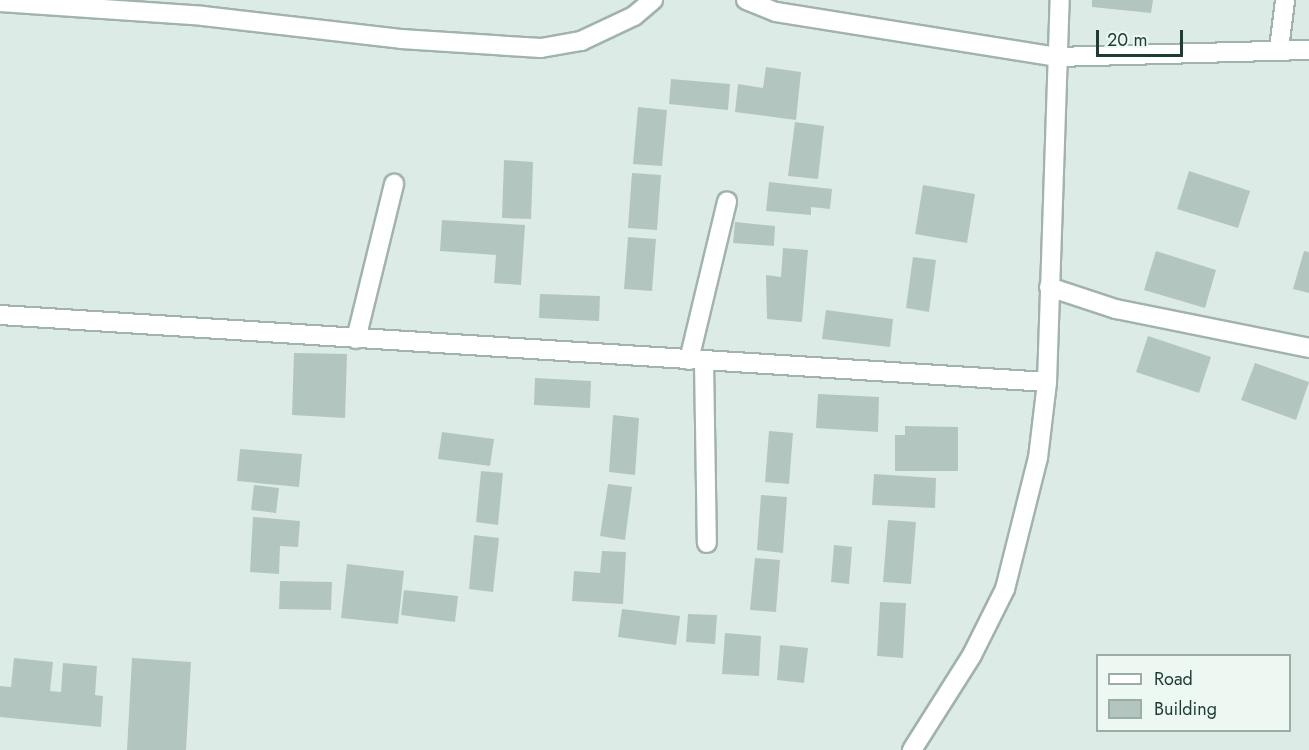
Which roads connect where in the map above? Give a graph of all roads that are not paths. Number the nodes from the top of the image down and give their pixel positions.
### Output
1 (653, 0) edge
2 (746, 0) edge
3 (1060, 0) edge
4 (1285, 0) edge
5 (0, 2) edge
6 (1279, 49) junction
7 (1309, 50) edge
8 (1056, 57) junction
9 (394, 184) dead end
10 (728, 202) dead end
11 (1049, 287) junction
12 (0, 315) edge
13 (356, 339) junction
14 (1309, 348) edge
15 (697, 361) junction
16 (1047, 382) junction
17 (707, 543) dead end
18 (912, 750) edge

1 - 5 street
2 - 8 street
3 - 8 street
4 - 6 street
6 - 7 street
6 - 8 street
8 - 11 street
9 - 13 street
10 - 15 street
11 - 14 street
11 - 16 street
12 - 13 street
13 - 15 street
15 - 16 street
15 - 17 street
16 - 18 street

